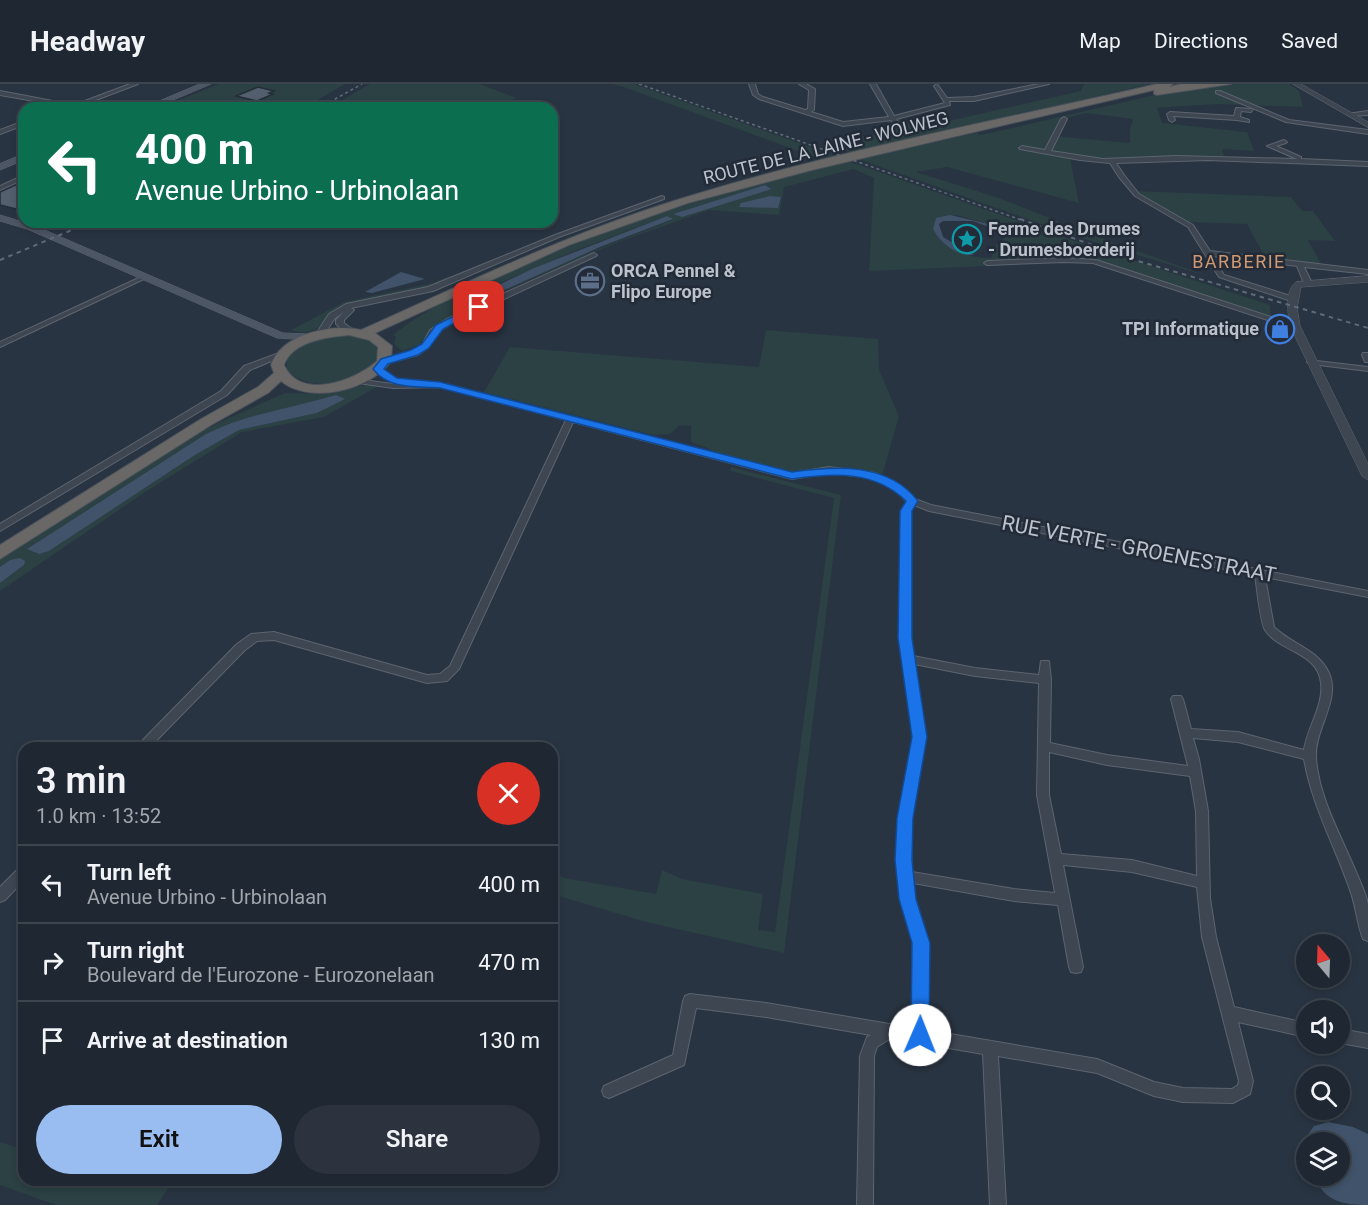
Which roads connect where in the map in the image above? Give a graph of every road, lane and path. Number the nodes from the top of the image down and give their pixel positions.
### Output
1 (135, 84) edge
2 (207, 84) edge
3 (752, 84) edge
4 (802, 84) edge
5 (873, 84) edge
6 (1046, 84) edge
7 (1193, 84) edge
8 (1227, 84) edge
9 (1296, 84) edge
10 (937, 86) dead end
11 (1162, 87) edge
12 (1218, 92) dead end
13 (0, 93) edge
14 (946, 100) junction
15 (45, 102) edge
16 (84, 102) edge
17 (162, 102) edge
18 (1261, 110) junction
19 (806, 112) junction
20 (1368, 113) edge
21 (1350, 114) junction
22 (893, 118) junction
23 (1237, 118) junction
24 (1064, 119) dead end
25 (1172, 120) dead end
26 (1247, 121) dead end
27 (1368, 124) edge
28 (0, 126) edge
29 (18, 126) edge
30 (12, 128) junction
31 (0, 132) edge
32 (1368, 132) edge
33 (1284, 142) dead end
34 (1022, 148) dead end
35 (1048, 151) junction
36 (18, 160) edge
37 (1112, 161) junction
38 (1303, 161) junction
39 (1368, 164) edge
40 (0, 167) edge
41 (18, 180) edge
42 (0, 188) edge
43 (662, 198) dead end
44 (0, 218) edge
45 (18, 223) edge
46 (32, 228) edge
47 (1207, 253) junction
48 (594, 255) dead end
49 (987, 263) dead end
50 (1299, 263) junction
51 (1368, 272) edge
52 (145, 277) junction
53 (1368, 279) edge
54 (1307, 281) junction
55 (444, 296) junction
56 (1294, 300) junction
57 (364, 304) junction
58 (1295, 326) junction
59 (349, 331) junction
60 (365, 333) junction
61 (281, 336) junction
62 (314, 336) junction
63 (0, 345) edge
64 (1368, 355) edge
65 (383, 356) junction
66 (1368, 360) edge
67 (283, 361) junction
68 (1311, 362) junction
69 (1368, 369) edge
70 (358, 381) junction
71 (409, 385) junction
72 (306, 387) junction
73 (571, 418) junction
74 (195, 431) junction
75 (1368, 476) edge
76 (912, 501) junction
77 (0, 528) edge
78 (0, 553) edge
79 (1260, 574) junction
80 (1368, 594) edge
81 (907, 659) junction
82 (1045, 664) dead end
83 (1046, 680) junction
84 (1177, 699) dead end
85 (1187, 733) junction
86 (148, 742) edge
87 (1043, 746) junction
88 (1309, 756) junction
89 (1195, 772) junction
90 (1056, 859) junction
91 (904, 876) junction
92 (18, 877) edge
93 (1204, 883) junction
94 (0, 896) edge
95 (1064, 900) junction
96 (1368, 935) edge
97 (1076, 967) dead end
98 (1228, 1013) junction
99 (1296, 1028) edge
100 (888, 1032) junction
101 (920, 1035) junction
102 (1350, 1038) edge
103 (1368, 1041) edge
104 (990, 1048) junction
105 (609, 1091) dead end
106 (865, 1205) edge
107 (998, 1205) edge

1 - 16 street
2 - 17 main road
3 - 19 street
4 - 19 street
5 - 22 street
6 - 14 street
7 - 11 highway, ROUTE DE LA LAINE - WOLWEG
8 - 11 highway
9 - 21 street
10 - 14 street
11 - 55 highway, ROUTE DE LA LAINE - WOLWEG
12 - 18 street
13 - 15 street
14 - 22 street
18 - 23 street
18 - 32 street
19 - 22 street
20 - 21 street
21 - 27 street
23 - 25 street
23 - 26 street
24 - 35 street
28 - 30 street
29 - 30 street
30 - 31 street
33 - 38 street
34 - 35 street
35 - 37 street
36 - 40 main road
37 - 38 street
37 - 47 street
38 - 39 street
41 - 42 street
43 - 57 street
44 - 45 main road
46 - 52 main road
47 - 50 street
47 - 56 street
48 - 65 street
49 - 58 street
50 - 51 street
50 - 54 street
52 - 61 main road
52 - 63 street
53 - 54 street
54 - 56 street
55 - 60 highway
55 - 65 highway
56 - 58 street
57 - 59 street
57 - 62 street
58 - 68 street
59 - 60 highway
59 - 62 highway
60 - 65 highway
61 - 62 main road
61 - 67 main road
62 - 67 highway
64 - 66 street
65 - 70 highway
65 - 71 street
67 - 72 highway
67 - 74 highway
67 - 77 street
68 - 69 street
68 - 75 street
70 - 71 street, RUE VERTE - GROENESTRAAT
70 - 72 highway
71 - 73 street, RUE VERTE - GROENESTRAAT
72 - 74 highway
73 - 76 street, RUE VERTE - GROENESTRAAT
73 - 86 street
74 - 78 highway
76 - 79 street, RUE VERTE - GROENESTRAAT
76 - 81 street
79 - 80 street, RUE VERTE - GROENESTRAAT
79 - 88 street
81 - 83 street
81 - 91 street
82 - 83 street
83 - 87 street
84 - 85 street
85 - 88 street
85 - 89 street
87 - 89 street
87 - 90 street
88 - 96 street
89 - 93 street
90 - 93 street
90 - 95 street
91 - 95 street
91 - 101 street
92 - 94 street
93 - 98 street
95 - 97 street
98 - 99 street
98 - 104 street
100 - 101 street
100 - 105 street
100 - 106 street
101 - 104 street
102 - 103 street
104 - 107 street

